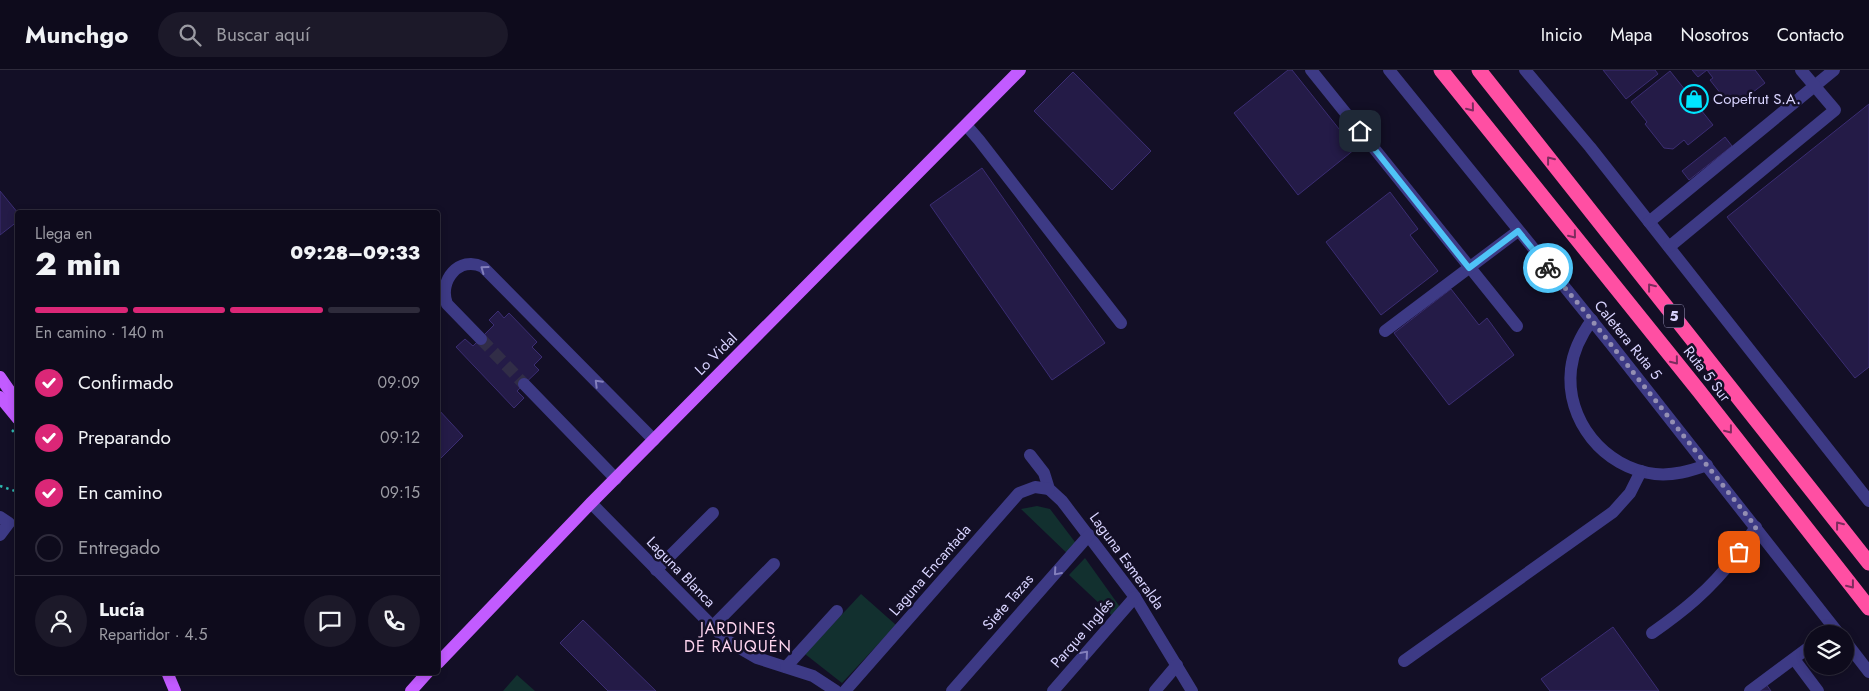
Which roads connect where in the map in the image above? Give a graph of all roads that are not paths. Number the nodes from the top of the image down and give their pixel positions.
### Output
1 (1020, 70) edge
2 (1311, 70) edge
3 (1389, 70) edge
4 (1441, 70) edge
5 (1479, 70) edge
6 (1525, 70) edge
7 (1801, 70) edge
8 (1834, 70) edge
9 (1815, 86) junction
10 (966, 125) junction
11 (1649, 222) junction
12 (1518, 231) junction
13 (1670, 247) junction
14 (1469, 268) junction
15 (1592, 320) junction
16 (1121, 323) dead end
17 (1517, 326) dead end
18 (1385, 331) dead end
19 (480, 339) tunnel mouth
20 (0, 377) edge
21 (524, 384) tunnel mouth
22 (0, 397) edge
23 (15, 399) edge
24 (15, 415) edge
25 (654, 440) junction
26 (1030, 455) dead end
27 (1707, 465) junction
28 (1641, 471) junction
29 (616, 479) junction
30 (1049, 489) junction
31 (1869, 501) edge
32 (591, 504) junction
33 (713, 513) dead end
34 (4, 520) edge
35 (1756, 527) junction
36 (0, 535) edge
37 (1089, 535) junction
38 (1869, 563) edge
39 (774, 564) dead end
40 (656, 570) junction
41 (1135, 597) junction
42 (1869, 608) edge
43 (837, 611) dead end
44 (1829, 625) edge
45 (712, 628) junction
46 (1652, 633) dead end
47 (1804, 651) edge
48 (1854, 653) edge
49 (1794, 659) junction
50 (1404, 660) dead end
51 (440, 661) edge
52 (1177, 665) junction
53 (786, 667) junction
54 (1869, 672) edge
55 (168, 675) edge
56 (425, 675) edge
57 (174, 691) edge
58 (410, 691) edge
59 (836, 691) edge
60 (845, 691) edge
61 (952, 691) edge
62 (1053, 691) edge
63 (1155, 691) edge
64 (1192, 691) edge
65 (1750, 691) edge
66 (1818, 691) edge

1 - 10 main road, Lo Vidal
2 - 14 street
3 - 12 street, Caletera Ruta 5
4 -> 42 highway, Ruta 5 Sur / 5
38 -> 5 highway, Ruta 5 Sur / 5
6 - 11 street
7 - 9 street
8 - 9 street
9 - 11 street
9 - 13 street
10 - 16 street
10 - 25 main road, Lo Vidal
11 - 13 street
12 - 14 street
12 - 15 street, Caletera Ruta 5
13 - 31 street
14 - 17 street
14 - 18 street
15 - 27 street, Caletera Ruta 5
15 - 28 street
25 -> 19 street
20 - 23 main road
21 - 29 street
22 - 24 main road
25 - 29 main road, Lo Vidal
26 - 30 street, Laguna Esmeralda
27 - 28 street
27 - 35 street, Caletera Ruta 5
28 - 50 street
29 - 32 main road, Lo Vidal
30 - 37 street, Laguna Esmeralda
30 - 60 street, Laguna Encantada
32 - 40 street, Laguna Blanca
32 - 51 main road, Lo Vidal
33 - 40 street
34 - 36 street
35 - 44 street, Caletera Ruta 5
35 - 46 street
37 - 41 street, Laguna Esmeralda
37 -> 61 street, Siete Tazas
39 - 45 street
40 - 45 street, Laguna Blanca
41 - 52 street, Laguna Esmeralda
62 -> 41 street, Parque Inglés
43 - 53 street
45 - 53 street, Laguna Blanca
47 - 49 street
48 - 54 street
49 - 65 street
49 - 66 street
52 - 63 street
52 - 64 street, Laguna Esmeralda
53 - 59 street, Laguna Blanca
55 - 57 main road
56 - 58 main road

